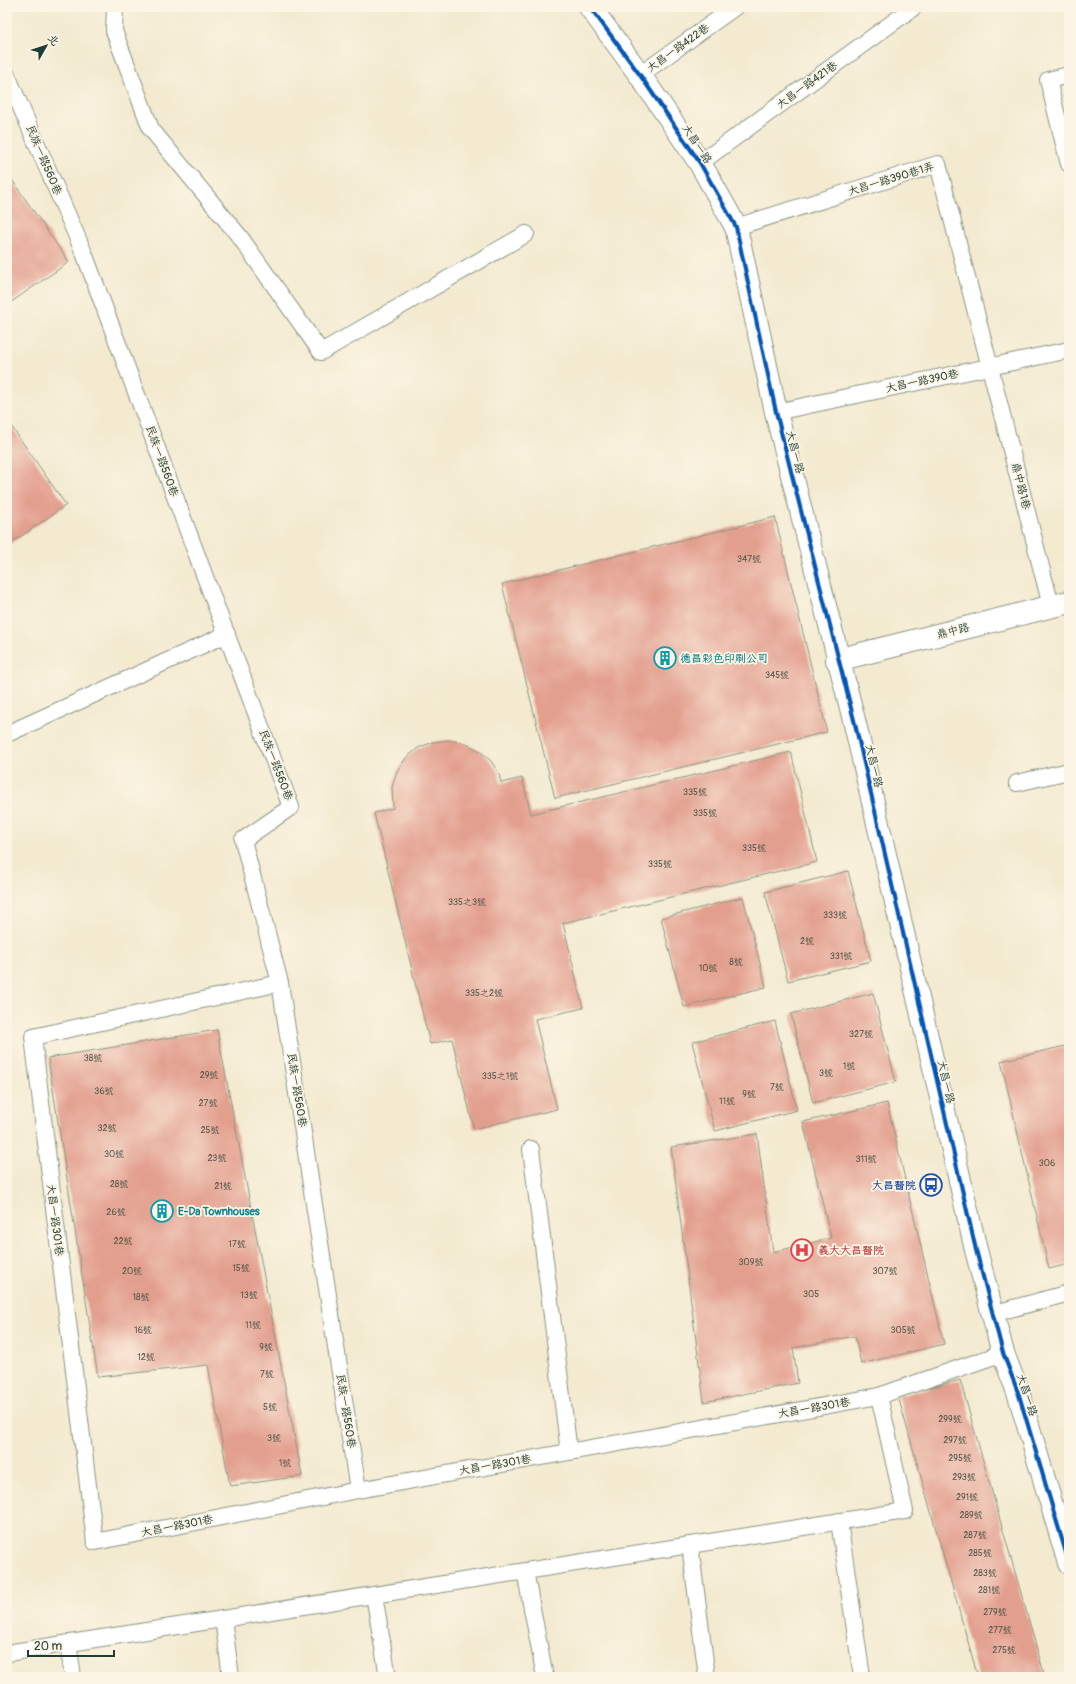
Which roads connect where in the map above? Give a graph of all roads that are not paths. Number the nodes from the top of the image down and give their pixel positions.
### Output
1 (115, 7) edge
2 (590, 7) edge
3 (735, 7) edge
4 (914, 7) edge
5 (7, 75) edge
6 (640, 75) junction
7 (1069, 75) edge
8 (700, 163) junction
9 (1069, 164) edge
10 (736, 227) junction
11 (526, 234) dead end
12 (1069, 350) edge
13 (990, 366) junction
14 (776, 412) junction
15 (1060, 604) edge
16 (227, 634) junction
17 (837, 660) junction
18 (7, 734) edge
19 (1069, 771) edge
20 (1017, 783) dead end
21 (280, 983) junction
22 (531, 1149) dead end
23 (1069, 1292) edge
24 (992, 1314) junction
25 (1004, 1353) junction
26 (879, 1396) junction
27 (569, 1452) junction
28 (358, 1490) junction
29 (839, 1521) junction
30 (690, 1545) junction
31 (1068, 1553) edge
32 (525, 1571) junction
33 (374, 1595) junction
34 (223, 1619) junction
35 (68, 1643) junction
36 (7, 1653) edge
37 (73, 1677) edge
38 (231, 1677) edge
39 (388, 1677) edge
40 (545, 1677) edge
41 (707, 1677) edge
42 (862, 1677) edge

1 - 11 lane
2 - 6 street, 大昌一路
3 - 6 lane, 大昌一路422巷
4 - 8 lane, 大昌一路421巷
5 - 16 lane, 民族一路560巷
6 - 8 street, 大昌一路
7 - 9 lane
8 - 10 street, 大昌一路
10 - 13 lane, 大昌一路390巷1弄
10 - 14 street, 大昌一路
12 - 13 lane, 大昌一路390巷
13 - 14 lane, 大昌一路390巷
13 - 15 lane, 鼎中路1巷
14 - 17 street, 大昌一路
15 - 17 street, 鼎中路
16 - 18 lane
16 - 21 lane, 民族一路560巷
17 - 24 street, 大昌一路
19 - 20 lane
21 - 28 lane, 民族一路560巷
21 - 28 lane, 大昌一路301巷
22 - 27 lane
23 - 24 lane
24 - 25 street, 大昌一路
25 - 26 lane, 大昌一路301巷
25 - 31 street, 大昌一路
26 - 27 lane, 大昌一路301巷
26 - 29 lane
27 - 28 lane, 大昌一路301巷
29 - 30 lane
29 - 42 lane
30 - 32 lane
30 - 41 lane
32 - 33 lane
32 - 40 lane
33 - 34 lane
33 - 39 lane
34 - 35 lane
34 - 38 lane
35 - 36 lane
35 - 37 lane

